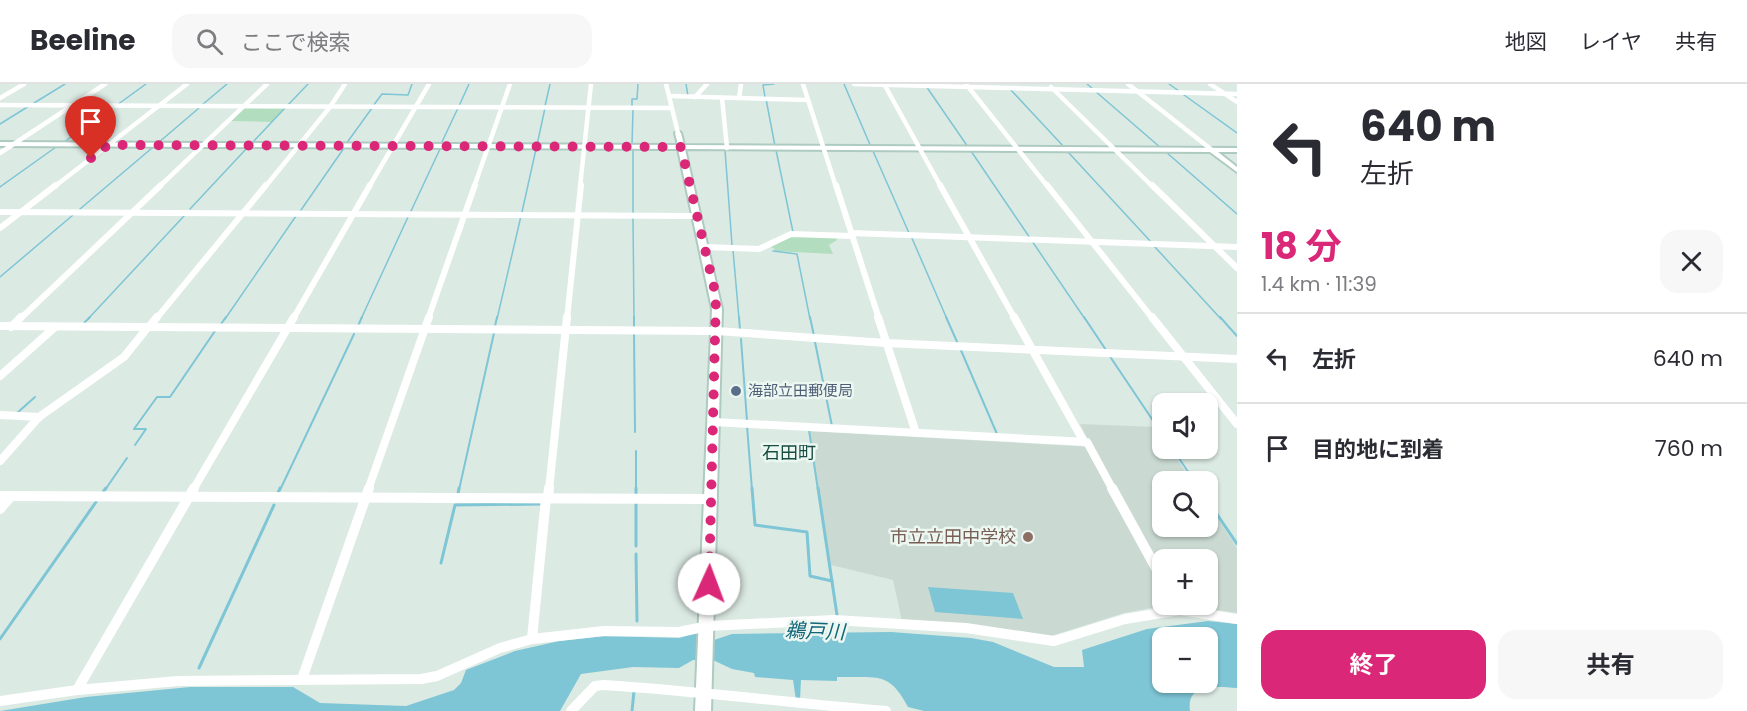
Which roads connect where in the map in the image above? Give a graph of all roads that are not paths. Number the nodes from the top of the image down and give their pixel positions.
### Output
1 (24, 84) edge
2 (105, 84) edge
3 (187, 84) edge
4 (267, 84) edge
5 (345, 84) edge
6 (429, 84) edge
7 (510, 84) edge
8 (591, 84) edge
9 (666, 84) edge
10 (707, 84) edge
11 (741, 84) edge
12 (803, 84) edge
13 (854, 84) edge
14 (884, 84) edge
15 (1047, 84) edge
16 (1128, 84) edge
17 (1210, 84) edge
18 (967, 85) edge
19 (1052, 89) junction
20 (1137, 91) junction
21 (1224, 93) junction
22 (1237, 94) edge
23 (670, 96) junction
24 (695, 97) junction
25 (0, 98) edge
26 (722, 98) junction
27 (739, 98) junction
28 (808, 100) junction
29 (1237, 102) edge
30 (0, 105) edge
31 (73, 106) junction
32 (159, 106) junction
33 (244, 106) junction
34 (330, 107) junction
35 (416, 107) junction
36 (502, 108) junction
37 (588, 108) junction
38 (672, 108) junction
39 (678, 133) joint
40 (0, 144) edge
41 (14, 144) junction
42 (108, 145) junction
43 (202, 146) junction
44 (298, 146) junction
45 (393, 146) junction
46 (489, 147) junction
47 (584, 147) junction
48 (681, 147) junction
49 (727, 148) junction
50 (824, 148) junction
51 (920, 149) junction
52 (1018, 149) junction
53 (1115, 150) junction
54 (1212, 150) junction
55 (1237, 150) edge
56 (0, 153) edge
57 (1237, 170) edge
58 (22, 211) junction
59 (0, 212) edge
60 (132, 212) junction
61 (243, 213) junction
62 (354, 214) junction
63 (466, 214) junction
64 (577, 215) junction
65 (698, 216) junction
66 (0, 228) edge
67 (852, 235) junction
68 (970, 238) junction
69 (1092, 242) junction
70 (705, 247) junction
71 (1215, 247) junction
72 (1237, 248) edge
73 (759, 249) junction
74 (772, 249) dead end
75 (1237, 268) edge
76 (0, 326) edge
77 (12, 327) junction
78 (55, 327) junction
79 (149, 327) junction
80 (287, 328) junction
81 (425, 329) junction
82 (565, 330) junction
83 (717, 331) junction
84 (886, 343) junction
85 (1033, 350) junction
86 (1184, 357) junction
87 (1237, 359) edge
88 (0, 376) edge
89 (0, 415) edge
90 (39, 417) junction
91 (714, 423) junction
92 (1237, 424) edge
93 (916, 433) junction
94 (1084, 442) junction
95 (0, 461) edge
96 (0, 496) edge
97 (11, 496) junction
98 (188, 498) junction
99 (547, 498) junction
100 (712, 499) junction
101 (367, 500) junction
102 (0, 509) edge
103 (1152, 561) edge
104 (1152, 613) edge
105 (1218, 615) edge
106 (1237, 619) edge
107 (707, 630) junction
108 (532, 639) junction
109 (302, 679) junction
110 (77, 690) junction
111 (703, 691) junction
112 (0, 701) edge
113 (571, 711) edge
114 (703, 711) edge
115 (886, 711) edge

1 - 25 street
2 - 31 street
3 - 32 street
4 - 33 street
5 - 34 street
6 - 35 street
7 - 36 street
8 - 37 street
9 - 23 street
10 - 24 street
11 - 27 street
12 - 28 street
13 - 14 street
14 - 18 street
14 - 51 street
15 - 19 street
16 - 20 street
17 - 21 street
18 - 19 street
18 - 52 street
19 - 20 street
19 - 53 street
20 - 21 street
20 - 54 street
21 - 22 street
21 - 29 street
23 - 24 street
23 - 38 street
24 - 26 street
26 - 27 street
26 - 49 street
27 - 28 street
28 - 50 street
30 - 31 street
31 - 32 street
31 - 41 street
32 - 33 street
32 - 42 street
33 - 34 street
33 - 43 street
34 - 35 street
34 - 44 street
35 - 36 street
35 - 45 street
36 - 37 street
36 - 46 street
37 - 38 street
37 - 47 street
38 - 39 street
39 - 48 street
40 - 41 street
41 - 42 street
41 - 56 street
42 - 43 street
42 - 58 street
43 - 44 street
43 - 60 street
44 - 45 street
44 - 61 street
45 - 46 street
45 - 62 street
46 - 47 street
46 - 63 street
47 - 48 street
47 - 64 street
48 - 49 street
48 - 65 street
49 - 50 street
50 - 51 street
50 - 67 street
51 - 52 street
51 - 68 street
52 - 53 street
52 - 69 street
53 - 54 street
53 - 71 street
54 - 55 street
54 - 57 street
58 - 59 street
58 - 60 street
58 - 66 street
60 - 61 street
60 - 77 street
61 - 62 street
61 - 79 street
62 - 63 street
62 - 80 street
63 - 64 street
63 - 81 street
64 - 65 street
64 - 82 street
65 - 70 street
67 - 68 street
67 - 73 street
67 - 84 street
68 - 69 street
68 - 85 street
69 - 71 street
69 - 86 street
70 - 73 street
70 - 83 street
71 - 72 street
71 - 75 street
73 - 74 street
76 - 77 street
77 - 78 street
78 - 79 street
78 - 88 street
79 - 80 street
79 - 90 street
80 - 81 street
80 - 98 street
81 - 82 street
81 - 101 street
82 - 83 street
82 - 99 street
83 - 84 street
83 - 91 street
84 - 85 street
84 - 93 street
85 - 86 street
85 - 94 street
86 - 87 street
86 - 92 street
89 - 90 street
90 - 95 street
91 - 93 street
91 - 100 street
93 - 94 street
94 - 103 street
96 - 97 street
97 - 98 street
97 - 102 street
98 - 101 street
98 - 110 street
99 - 100 street
99 - 101 street
99 - 108 street
100 - 107 street
101 - 109 street
104 - 107 street
105 - 106 street
107 - 108 street
107 - 111 street
108 - 109 street
109 - 110 street
110 - 112 street
111 - 113 street
111 - 114 street
111 - 115 street

